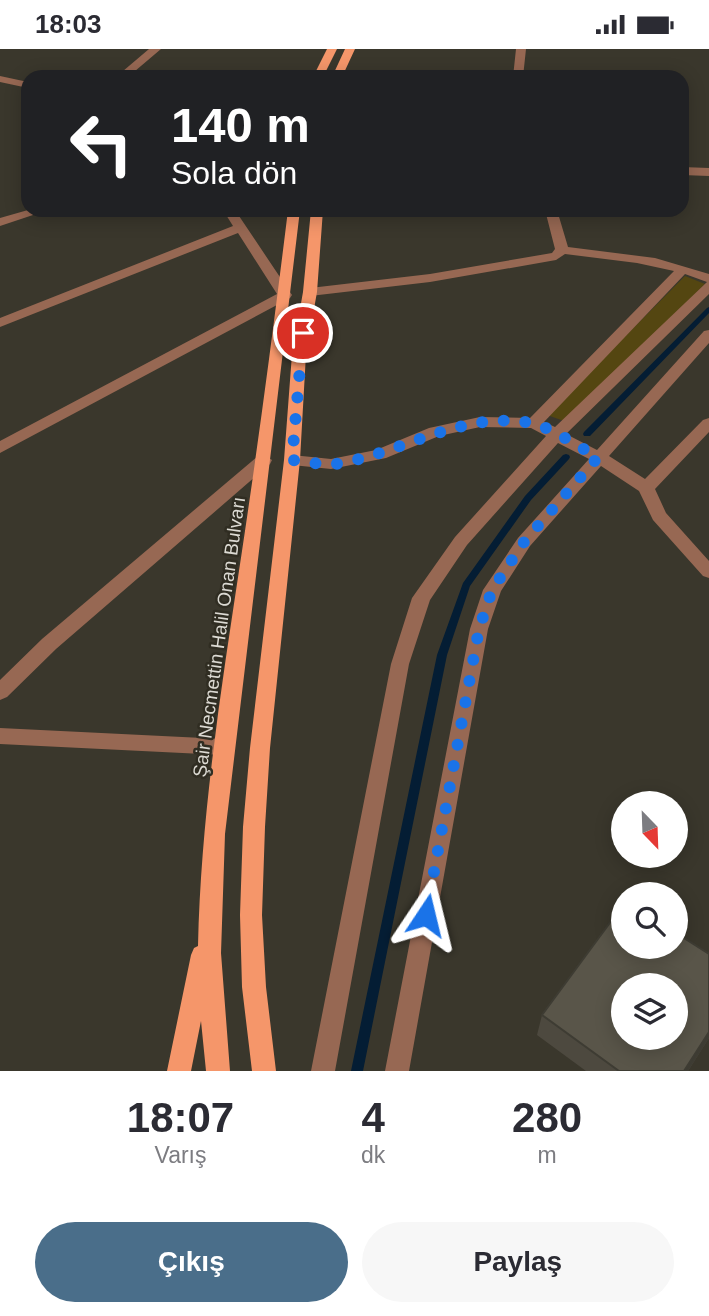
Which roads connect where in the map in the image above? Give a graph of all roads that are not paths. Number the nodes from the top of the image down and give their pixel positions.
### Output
1 (156, 49) edge
2 (332, 49) edge
3 (350, 49) edge
4 (521, 49) edge
5 (130, 70) edge
6 (322, 70) edge
7 (340, 70) edge
8 (519, 70) edge
9 (0, 79) edge
10 (21, 84) edge
11 (689, 171) edge
12 (709, 171) edge
13 (21, 216) edge
14 (233, 217) edge
15 (293, 217) edge
16 (316, 217) edge
17 (553, 217) edge
18 (0, 222) edge
19 (240, 229) junction
20 (562, 250) junction
21 (683, 269) junction
22 (709, 279) edge
23 (709, 286) edge
24 (310, 292) junction
25 (285, 295) junction
26 (0, 323) edge
27 (709, 334) edge
28 (534, 423) junction
29 (709, 423) edge
30 (556, 435) junction
31 (0, 448) edge
32 (598, 457) junction
33 (264, 460) junction
34 (292, 460) junction
35 (646, 488) junction
36 (709, 572) edge
37 (0, 692) edge
38 (0, 736) edge
39 (223, 747) junction
40 (210, 913) junction
41 (179, 1071) edge
42 (218, 1071) edge
43 (264, 1071) edge
44 (323, 1071) edge
45 (397, 1071) edge

1 - 5 street
2 - 6 main road
3 - 7 main road
4 - 8 street
9 - 10 street
11 - 12 street
13 - 18 street
14 - 19 street
15 - 25 main road, Şair Necmettin Halil Onan Bulvarı
16 - 24 main road
17 - 20 street
19 - 25 street
19 - 26 street
20 - 21 street
20 - 24 street
21 - 22 street
21 - 28 street
23 - 30 street
24 - 34 main road
25 - 31 street
25 - 33 main road, Şair Necmettin Halil Onan Bulvarı
27 - 32 street
28 - 30 street
28 - 34 street
29 - 35 street
30 - 32 street
30 - 44 street
32 - 35 street
32 - 45 street
33 - 37 street
33 - 39 main road, Şair Necmettin Halil Onan Bulvarı
34 - 43 main road
35 - 36 street
38 - 39 street
39 - 40 main road, Şair Necmettin Halil Onan Bulvarı
40 - 41 main road
40 - 42 main road, Şair Necmettin Halil Onan Bulvarı

